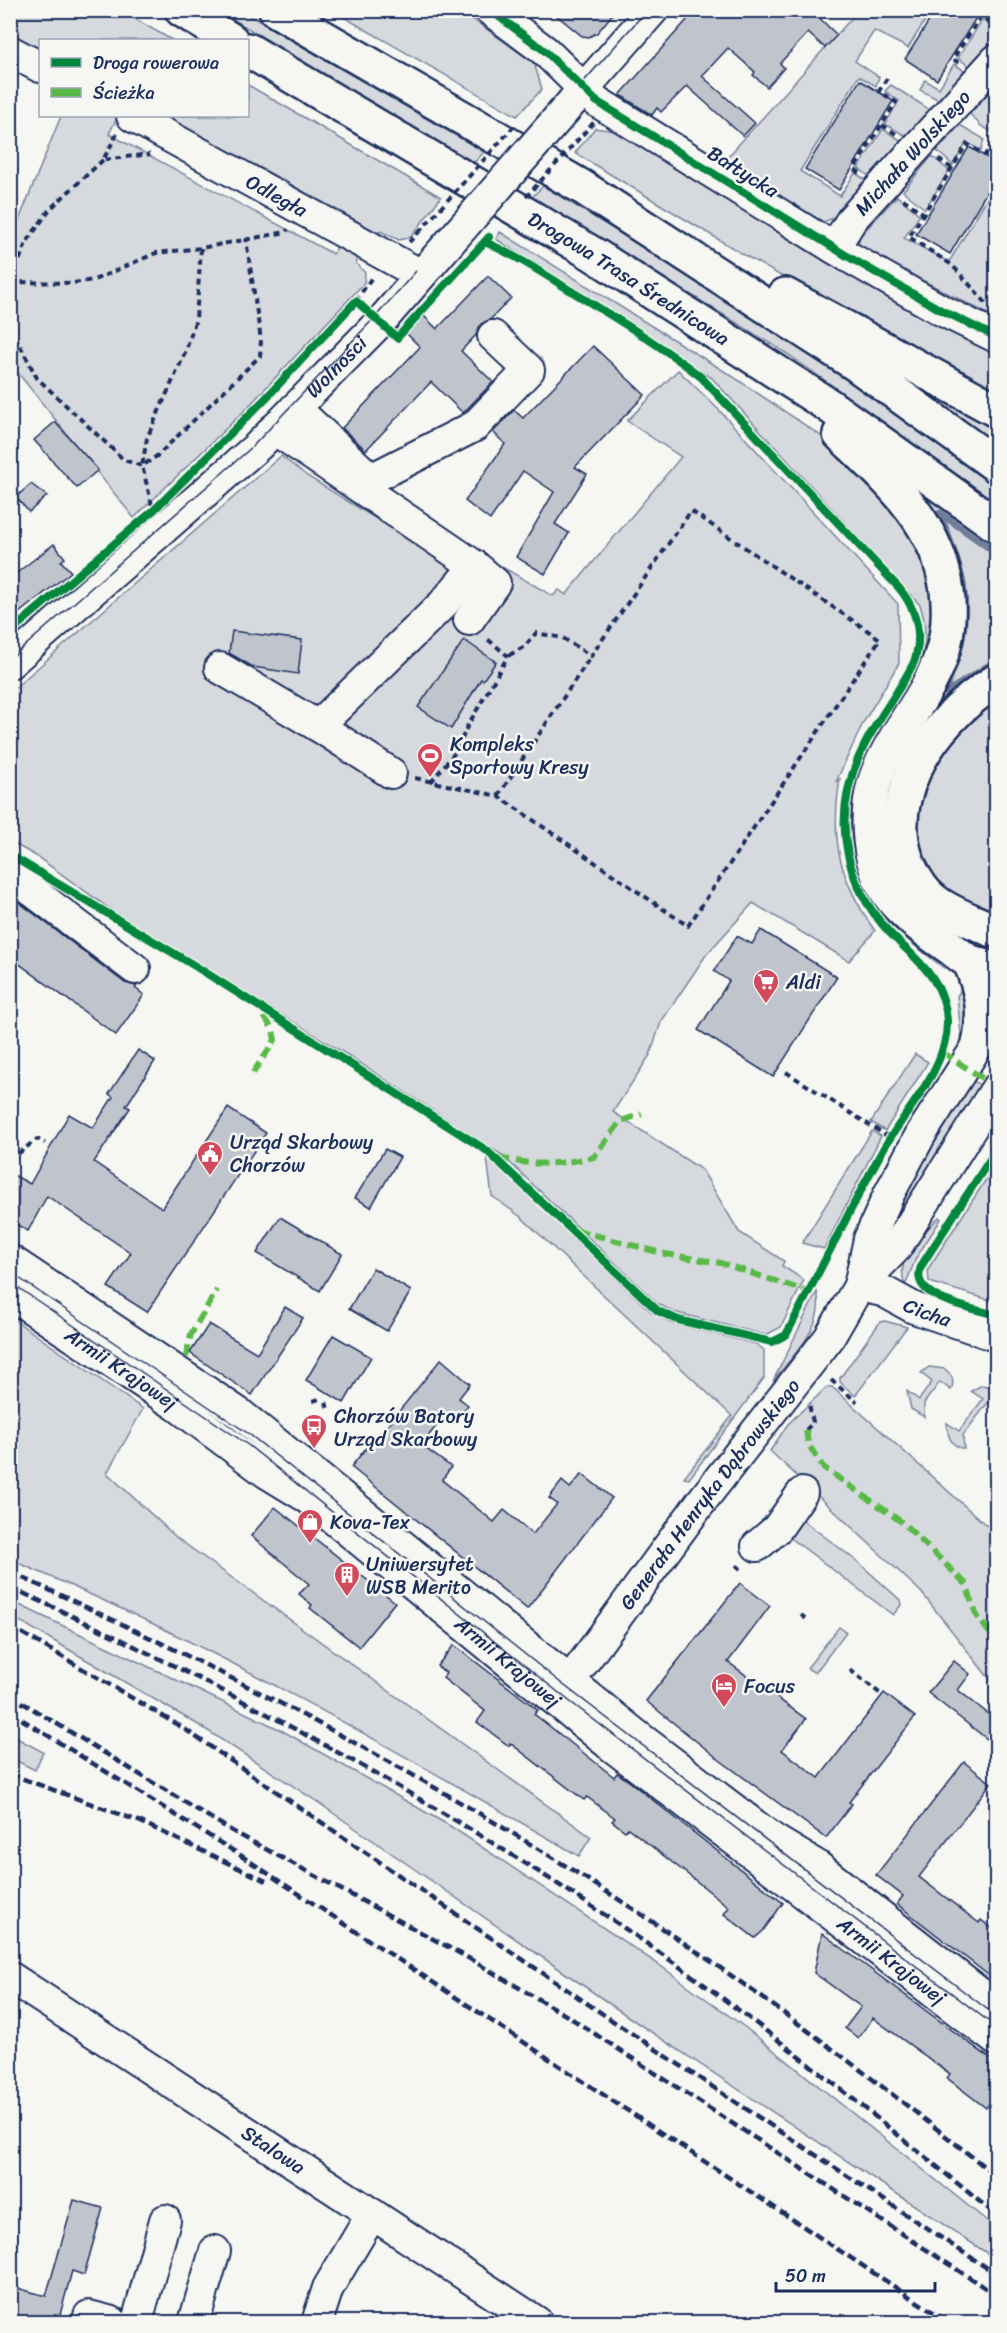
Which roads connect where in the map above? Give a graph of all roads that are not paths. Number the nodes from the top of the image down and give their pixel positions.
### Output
1 (182, 10) edge
2 (276, 10) edge
3 (490, 10) edge
4 (652, 10) edge
5 (229, 39) edge
6 (10, 51) edge
7 (249, 51) edge
8 (996, 60) edge
9 (39, 66) edge
10 (578, 95) junction
11 (134, 117) edge
12 (582, 187) junction
13 (834, 248) junction
14 (425, 270) junction
15 (493, 336) dead end
16 (996, 338) edge
17 (767, 364) junction
18 (295, 408) junction
19 (996, 410) edge
20 (274, 429) junction
21 (996, 465) edge
22 (996, 525) edge
23 (475, 566) junction
24 (469, 620) road end
25 (10, 663) edge
26 (220, 668) dead end
27 (996, 681) edge
28 (318, 726) junction
29 (391, 773) road end
30 (10, 874) edge
31 (994, 931) edge
32 (983, 966) edge
33 (135, 969) dead end
34 (988, 1030) edge
35 (996, 1089) edge
36 (10, 1260) edge
37 (859, 1286) junction
38 (10, 1294) edge
39 (996, 1335) edge
40 (150, 1371) junction
41 (230, 1407) junction
42 (214, 1431) junction
43 (250, 1440) junction
44 (802, 1493) dead end
45 (745, 1560) dead end
46 (562, 1691) junction
47 (13, 1985) edge
48 (986, 2009) edge
49 (996, 2040) edge
50 (372, 2214) junction
51 (165, 2220) dead end
52 (215, 2251) dead end
53 (137, 2322) edge
54 (194, 2322) edge
55 (317, 2322) edge
56 (537, 2322) edge

1 - 5 main road
2 - 12 main road
3 - 10 street, Bałtycka
4 - 10 street, Wolności
6 - 9 street
7 - 17 main road, Drogowa Trasa Średnicowa
8 - 13 street, Michała Wolskiego
10 - 13 street, Bałtycka
10 - 14 street, Wolności, bridge
11 - 14 street, Odległa
12 - 19 main road
12 - 21 main road
13 - 16 street, Bałtycka
14 - 18 street, Wolności
15 - 18 street
17 - 22 main road, Drogowa Trasa Średnicowa
17 - 32 main road
18 - 20 street, Wolności
20 - 23 street
20 - 25 street, Wolności
23 - 24 street
23 - 28 street
26 - 28 street
27 - 31 main road
28 - 29 street
30 - 33 street
32 - 34 main road
34 - 37 street, Generała Henryka Dąbrowskiego
35 - 37 street, Generała Henryka Dąbrowskiego
36 - 40 street, Armii Krajowej
37 - 39 street, Cicha
37 - 46 street, Generała Henryka Dąbrowskiego
38 - 40 street, Armii Krajowej
40 - 41 street, Armii Krajowej
40 - 42 street, Armii Krajowej
41 - 42 street
41 - 43 street, Armii Krajowej
42 - 43 street, Armii Krajowej
43 - 46 street, Armii Krajowej
44 - 45 street
46 - 48 street, Armii Krajowej
47 - 50 street, Stalowa
48 - 49 street, Armii Krajowej
50 - 55 street
50 - 56 street, Stalowa
51 - 53 street
52 - 54 street

